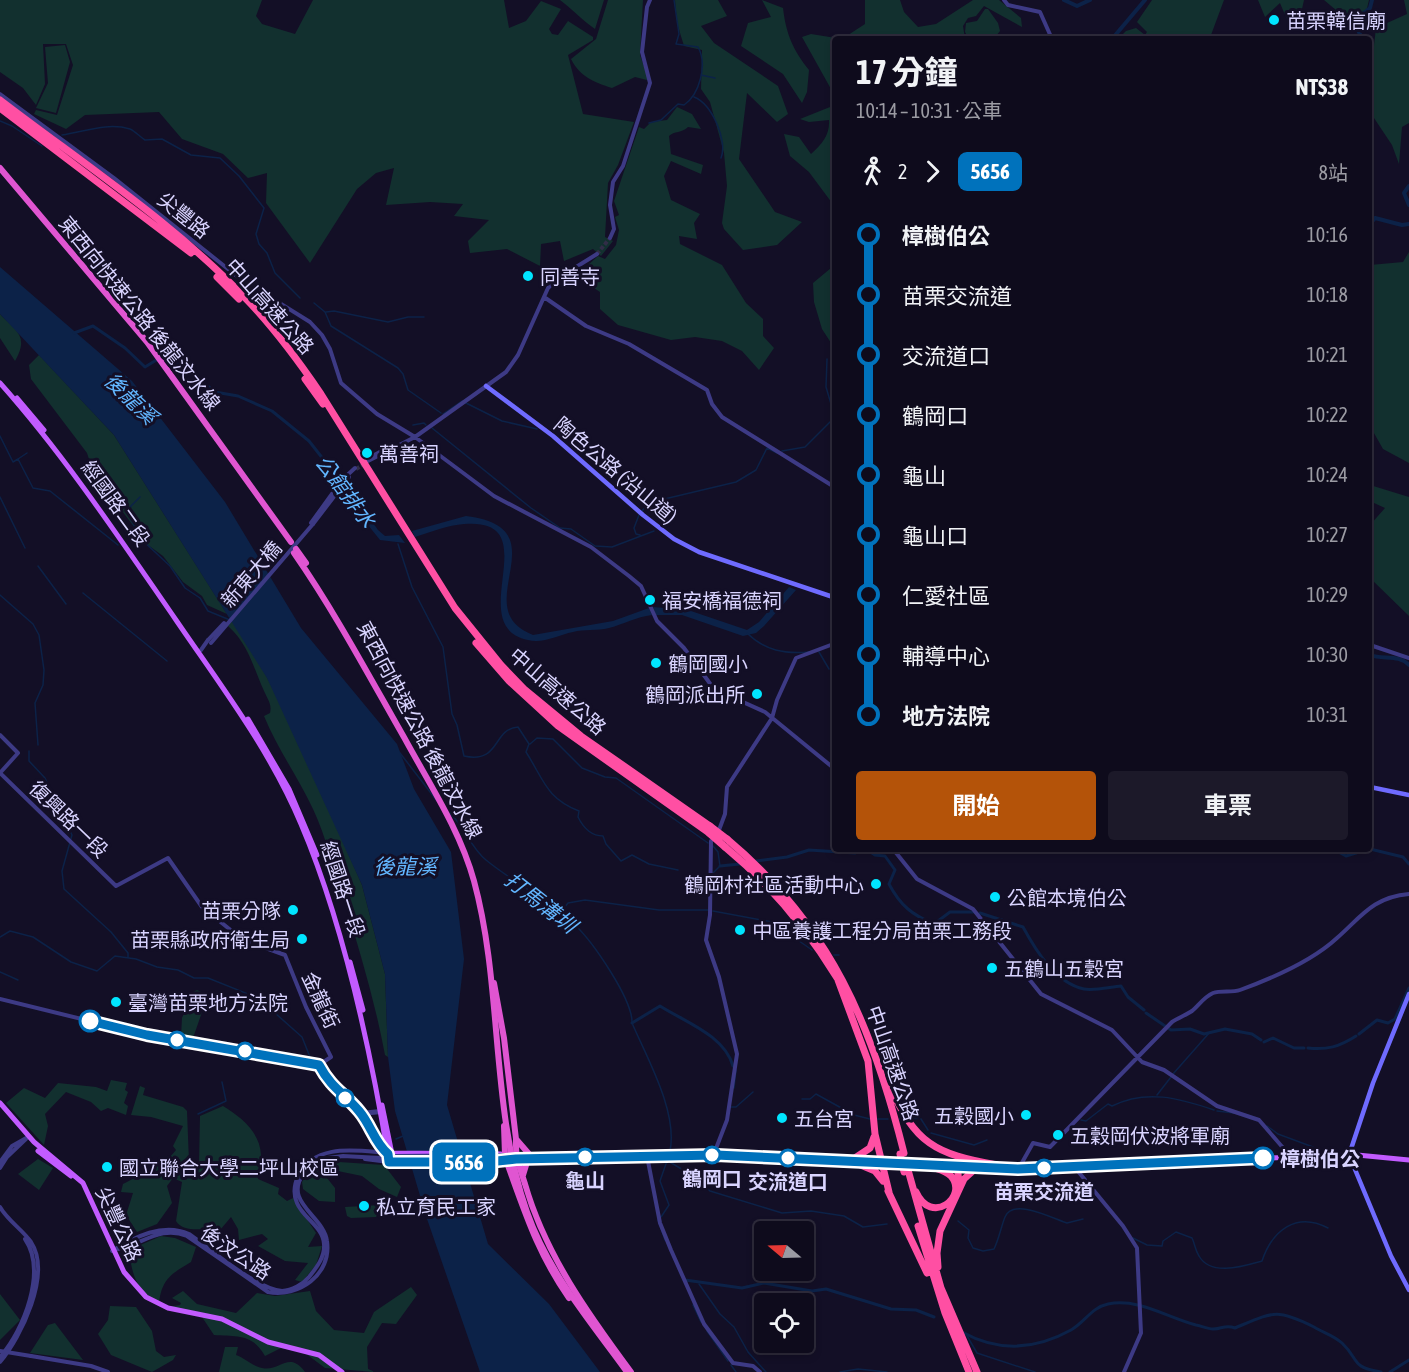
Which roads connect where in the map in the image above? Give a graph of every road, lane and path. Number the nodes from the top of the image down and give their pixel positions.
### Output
1 (650, 0) edge
2 (1004, 0) edge
3 (1051, 36) edge
4 (0, 94) edge
5 (0, 100) edge
6 (0, 108) edge
7 (0, 168) edge
8 (0, 173) edge
9 (609, 237) tunnel mouth
10 (596, 253) tunnel mouth
11 (544, 297) junction
12 (0, 378) edge
13 (0, 383) edge
14 (486, 386) junction
15 (415, 437) junction
16 (367, 460) tunnel mouth
17 (356, 468) tunnel mouth
18 (832, 486) edge
19 (405, 531) junction
20 (832, 597) edge
21 (832, 644) edge
22 (1372, 646) edge
23 (200, 652) junction
24 (1409, 658) edge
25 (772, 718) junction
26 (0, 735) edge
27 (832, 767) edge
28 (0, 773) edge
29 (1372, 787) edge
30 (1409, 795) edge
31 (718, 830) dead end
32 (710, 834) junction
33 (726, 843) junction
34 (896, 852) edge
35 (1409, 894) edge
36 (285, 955) joint
37 (490, 976) junction
38 (838, 980) junction
39 (494, 983) junction
40 (1409, 994) edge
41 (0, 999) edge
42 (873, 1046) junction
43 (1138, 1058) junction
44 (319, 1065) junction
45 (0, 1104) edge
46 (381, 1112) junction
47 (361, 1113) junction
48 (874, 1134) junction
49 (27, 1138) junction
50 (516, 1139) junction
51 (390, 1153) junction
52 (716, 1153) junction
53 (902, 1154) junction
54 (647, 1155) junction
55 (1291, 1155) junction
56 (1349, 1155) junction
57 (532, 1156) junction
58 (321, 1157) junction
59 (511, 1157) junction
60 (853, 1159) junction
61 (880, 1160) junction
62 (1409, 1160) edge
63 (0, 1162) edge
64 (392, 1162) junction
65 (925, 1164) junction
66 (957, 1165) junction
67 (1072, 1165) junction
68 (999, 1166) junction
69 (1019, 1167) junction
70 (0, 1168) edge
71 (906, 1171) junction
72 (522, 1175) junction
73 (911, 1181) junction
74 (889, 1192) junction
75 (958, 1195) junction
76 (0, 1207) edge
77 (0, 1212) edge
78 (113, 1250) junction
79 (942, 1290) junction
80 (1409, 1290) edge
81 (31, 1298) junction
82 (945, 1313) junction
83 (585, 1314) junction
84 (596, 1324) junction
85 (0, 1351) edge
86 (0, 1357) edge
87 (0, 1362) edge
88 (340, 1371) edge
89 (108, 1372) edge
90 (629, 1372) edge
91 (760, 1372) edge
92 (969, 1372) edge
93 (977, 1372) edge
94 (1124, 1372) edge

1 - 9 street
2 - 3 street
4 - 15 street, 尖豐路
5 - 19 highway, 中山高速公路
6 - 19 highway, 中山高速公路
7 - 8 highway, 東西向快速公路 後龍汶水線
10 - 11 street
11 - 14 street
11 - 18 street
12 - 23 main road, 經國路二段
13 - 23 main road, 經國路二段
14 - 15 street
14 - 20 main road, 陶色公路 (沿山道)
15 - 16 street
15 - 25 street, 尖豐路
17 - 23 street, 新東大橋, bridge
19 - 32 highway, 中山高速公路
21 - 25 street
22 - 24 street
23 - 46 main road, 經國路一段
25 - 27 street
25 - 31 street
26 - 28 street
28 - 36 street, 復興路一段
29 - 30 main road
32 - 33 highway, 中山高速公路, bridge
32 - 52 street
33 - 38 highway, 中山高速公路
33 - 42 highway, 中山高速公路
34 - 43 street
35 - 43 street
36 - 44 street, 金龍街
37 - 39 highway, 東西向快速公路 後龍汶水線, bridge
37 - 59 highway
37 - 83 highway, 東西向快速公路 後龍汶水線, bridge
38 - 48 highway
38 - 53 highway, 中山高速公路
39 - 50 highway
39 - 84 highway, 東西向快速公路 後龍汶水線, bridge
40 - 56 main road
41 - 44 street
42 - 53 highway, 中山高速公路
42 - 68 highway
43 - 55 street
43 - 69 street
44 - 47 street
45 - 49 main road, 尖豐公路
46 - 47 street
46 - 51 main road, 經國路一段
47 - 51 street
48 - 60 highway
48 - 61 highway
49 - 63 street
49 - 70 street
49 - 78 main road, 尖豐公路
50 - 57 highway
50 - 59 highway
51 - 58 street
51 - 59 main road, bridge
51 - 64 main road, 經國路一段
52 - 54 main road
52 - 60 main road
53 - 71 highway, 中山高速公路, bridge
54 - 57 main road
54 - 91 street
55 - 56 main road
55 - 67 main road
56 - 62 main road
56 - 80 main road
57 - 59 main road
57 - 72 highway
58 - 59 street, bridge
58 - 59 street, bridge
58 - 64 street
58 - 78 street, 後汶公路
59 - 64 main road, bridge
59 - 72 highway
59 - 83 highway, bridge
60 - 61 main road
60 - 74 highway
61 - 65 main road
61 - 66 main road
61 - 74 highway
65 - 66 main road
65 - 73 highway
66 - 68 main road
66 - 75 highway
67 - 69 main road
67 - 94 street
68 - 69 main road
68 - 75 highway
71 - 73 highway, 中山高速公路
71 - 82 highway, 中山高速公路
72 - 84 highway
73 - 79 highway, 中山高速公路
74 - 82 highway
75 - 79 highway
76 - 81 street
77 - 81 street
78 - 88 main road, 尖豐公路
79 - 93 highway, 中山高速公路
81 - 86 street
81 - 87 street
82 - 92 highway, 中山高速公路
83 - 90 highway, 東西向快速公路 後龍汶水線, bridge
84 - 90 highway, 東西向快速公路 後龍汶水線, bridge
85 - 89 street, bridge

